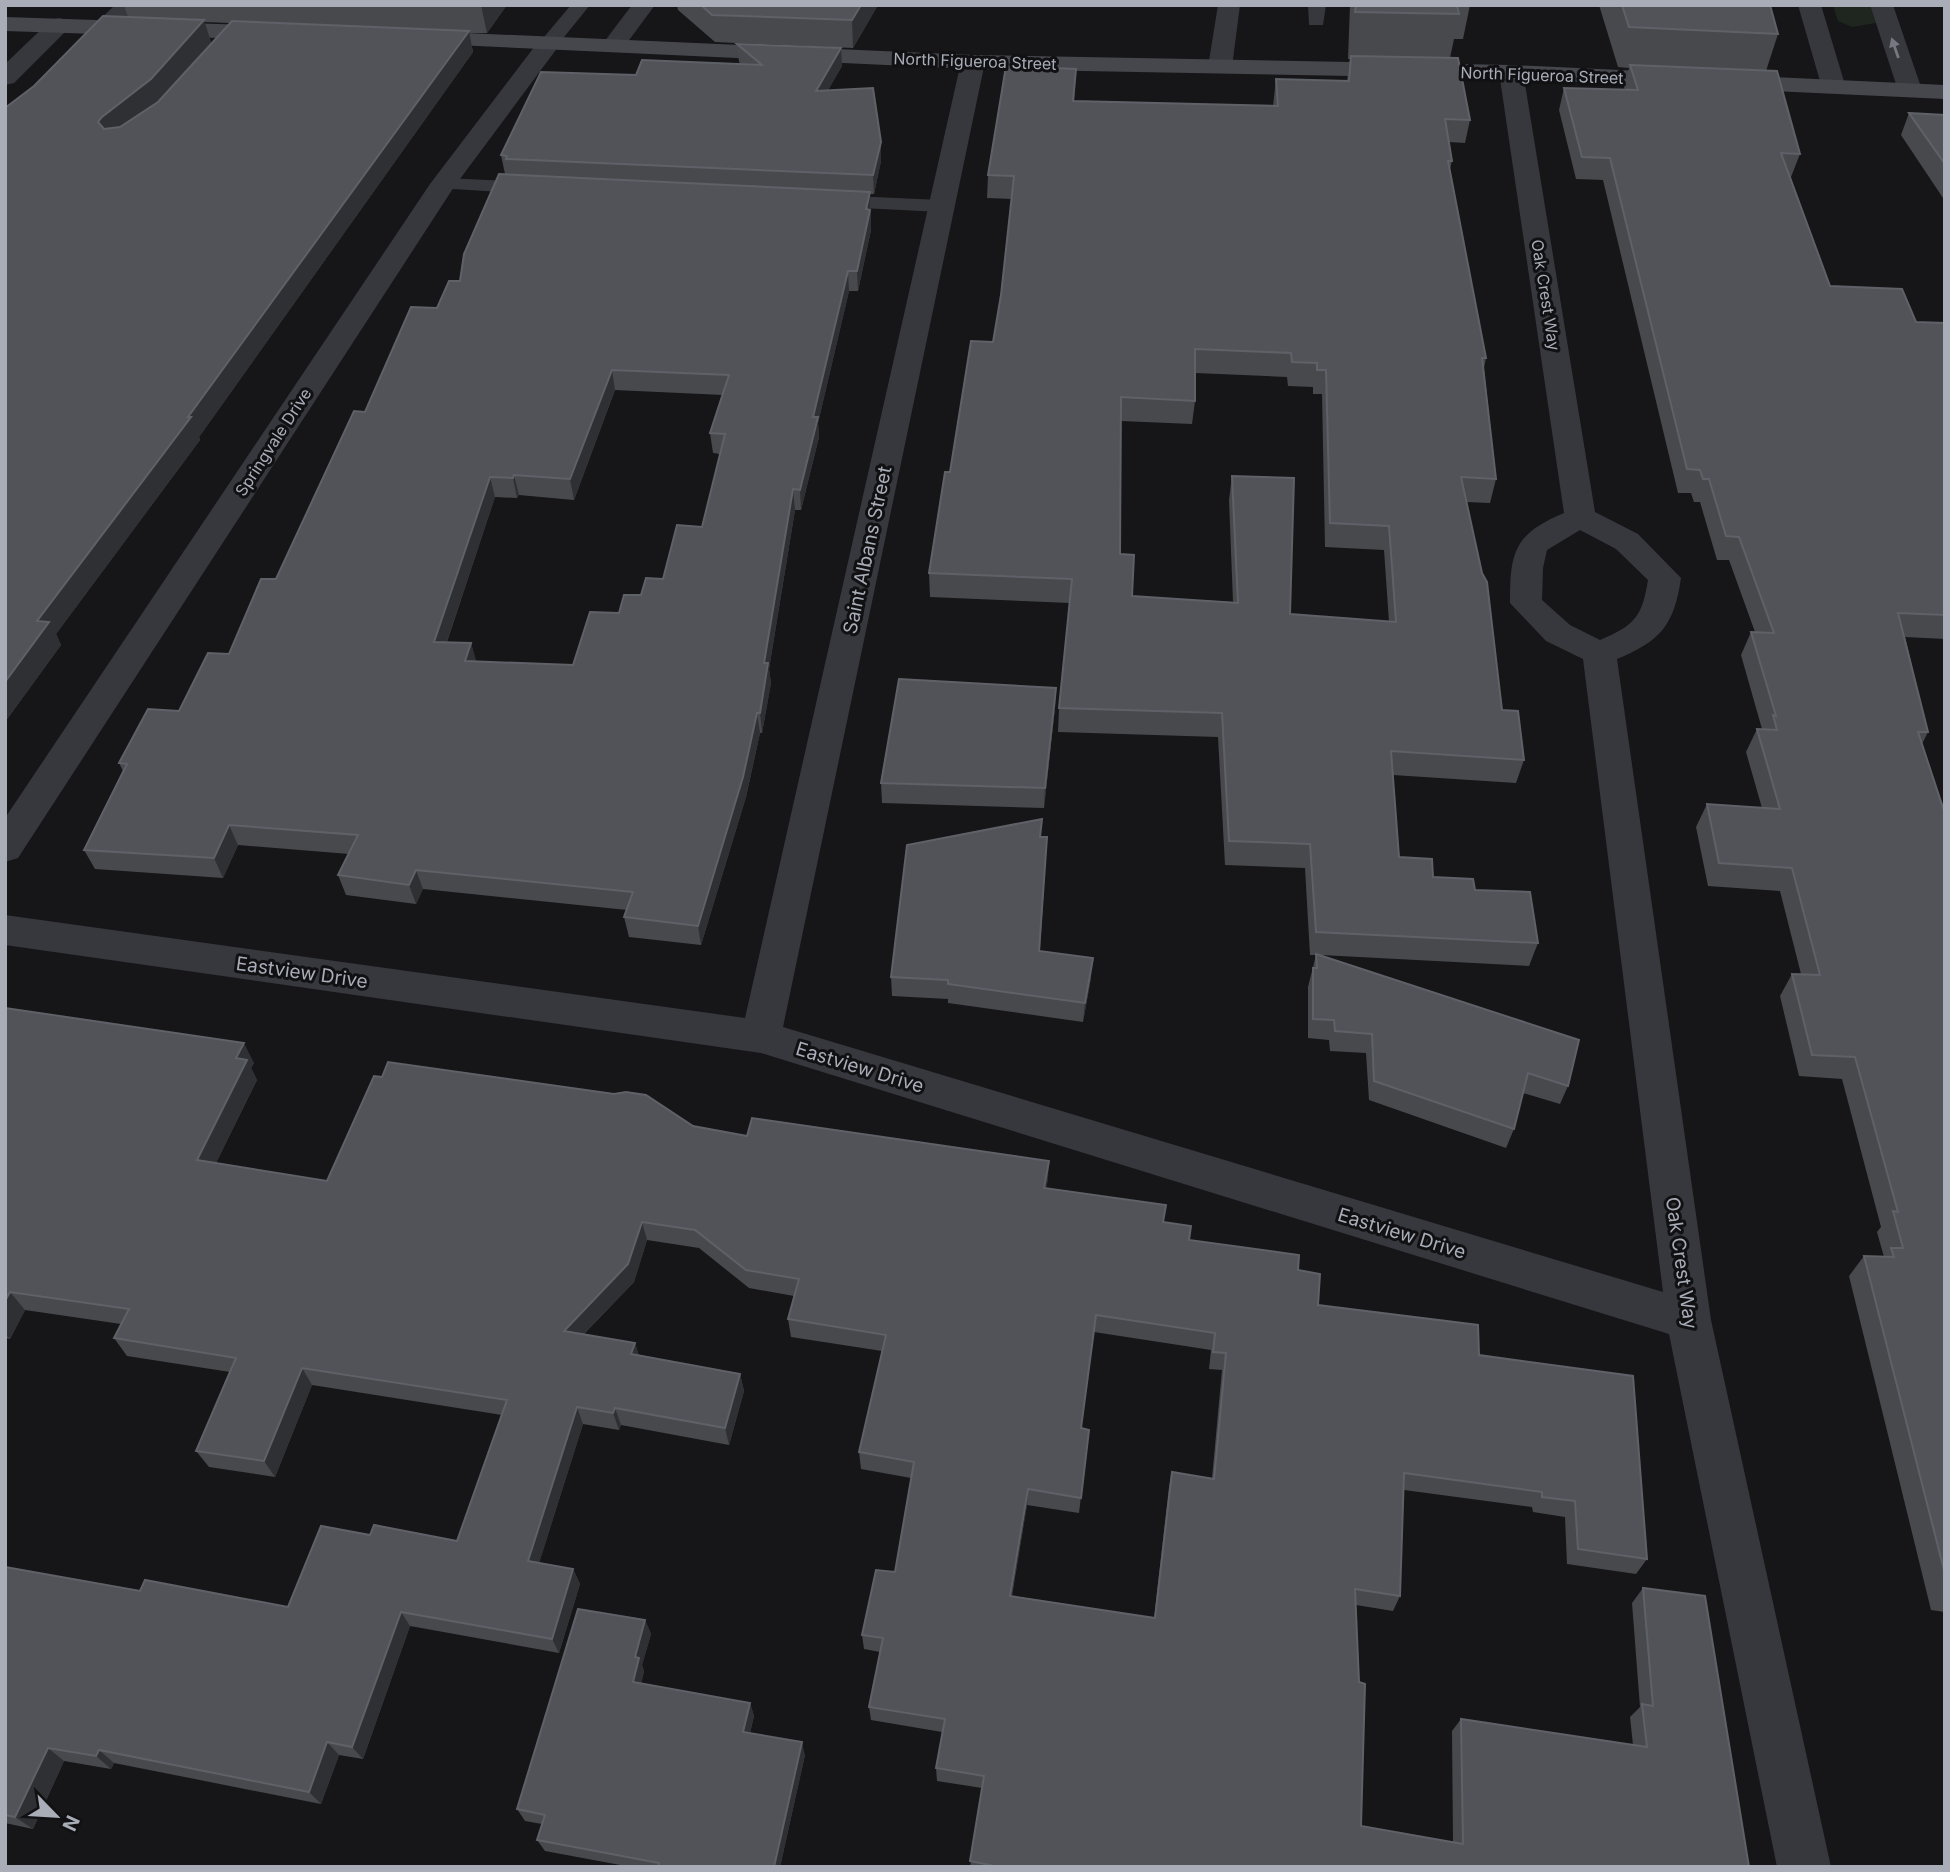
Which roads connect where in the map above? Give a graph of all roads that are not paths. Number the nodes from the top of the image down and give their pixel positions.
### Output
1 (129, 5) edge
2 (581, 5) edge
3 (644, 5) edge
4 (1229, 5) edge
5 (1809, 5) edge
6 (1881, 5) edge
7 (5, 24) edge
8 (59, 25) junction
9 (105, 26) junction
10 (234, 31) junction
11 (303, 34) edge
12 (400, 37) edge
13 (549, 43) junction
14 (613, 46) junction
15 (217, 50) edge
16 (972, 62) junction
17 (1220, 67) junction
18 (1511, 72) junction
19 (5, 78) edge
20 (1834, 88) junction
21 (1909, 90) junction
22 (1945, 92) edge
23 (443, 184) junction
24 (563, 189) edge
25 (805, 200) edge
26 (941, 206) junction
27 (1580, 518) junction
28 (1599, 653) junction
29 (19, 806) edge
30 (5, 848) edge
31 (5, 930) edge
32 (761, 1037) junction
33 (1689, 1320) junction
34 (1804, 1867) edge

1 - 9 street
2 - 13 lane
3 - 14 street
4 - 17 street
5 - 20 street
21 -> 6 street
7 - 8 main road
8 - 9 main road
8 - 19 street
9 - 10 main road
10 - 11 main road
10 - 15 lane
12 - 13 main road, North Figueroa Street
13 - 14 main road, North Figueroa Street
13 - 23 street, Springvale Drive
14 - 16 main road, North Figueroa Street
16 - 17 main road, North Figueroa Street
16 - 26 street, Saint Albans Street
17 - 18 main road, North Figueroa Street
18 - 20 main road, North Figueroa Street
18 - 27 street, Oak Crest Way
20 - 21 main road, North Figueroa Street
21 - 22 main road, North Figueroa Street
23 - 24 lane
23 - 29 street, Springvale Drive
25 - 26 lane
26 - 32 street, Saint Albans Street
27 - 28 street
27 - 28 street
28 - 33 street, Oak Crest Way
29 - 30 street, Springvale Drive
31 - 32 street, Eastview Drive
32 - 33 street, Eastview Drive
33 - 34 street, Oak Crest Way

